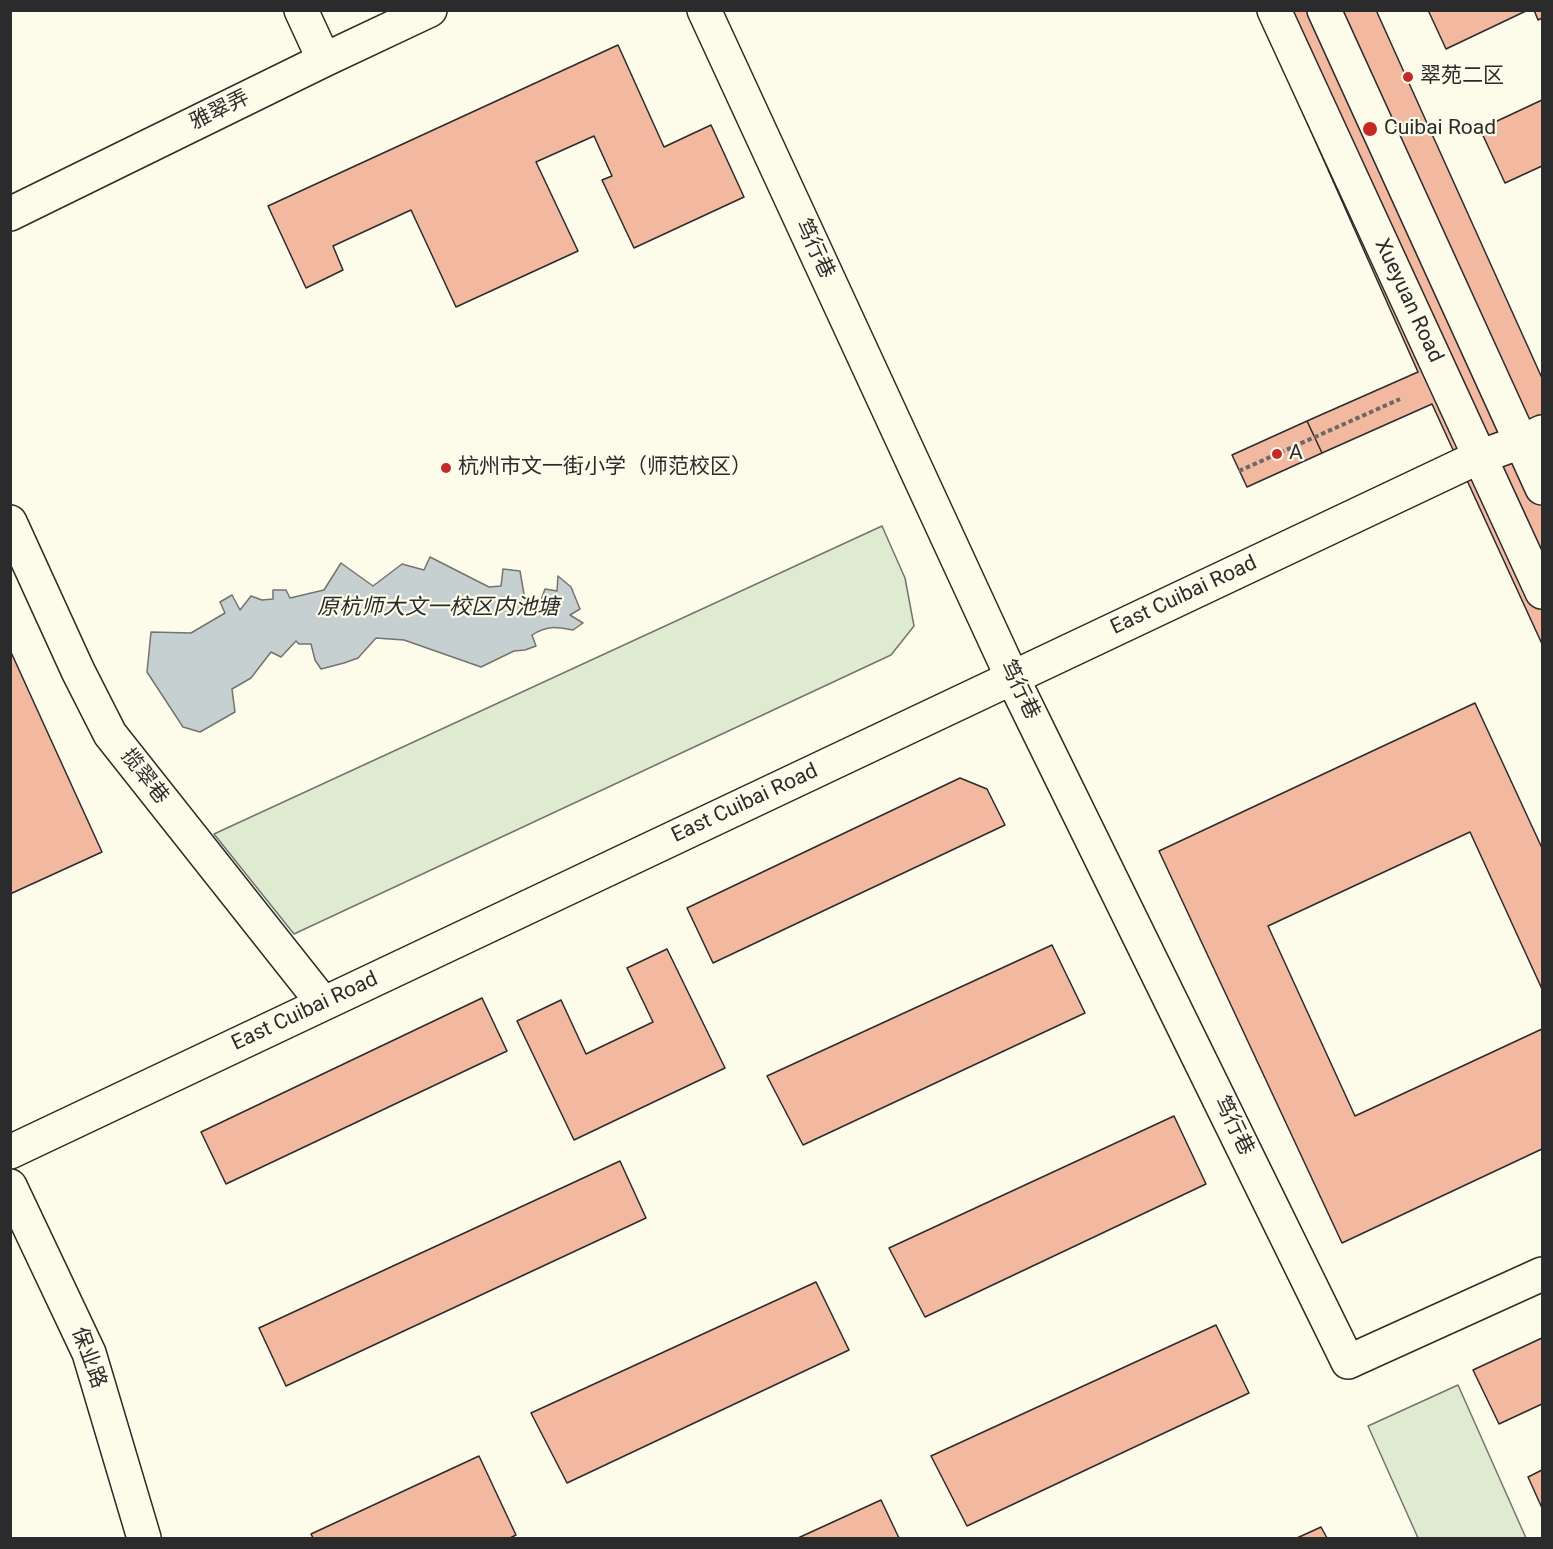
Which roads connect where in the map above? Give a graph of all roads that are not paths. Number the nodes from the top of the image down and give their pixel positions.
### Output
1 (301, 10) edge
2 (430, 10) edge
3 (704, 10) edge
4 (1274, 10) edge
5 (1329, 12) edge
6 (324, 60) junction
7 (10, 214) edge
8 (1532, 437) edge
9 (1479, 457) junction
10 (1542, 488) edge
11 (10, 522) edge
12 (1542, 592) edge
13 (1012, 677) junction
14 (323, 1004) junction
15 (10, 1152) edge
16 (10, 1186) edge
17 (1542, 1274) edge
18 (144, 1539) edge

1 - 6 street
2 - 6 street, 雅翠弄
3 - 13 street, 笃行巷
4 - 9 street, Xueyuan Road
5 - 8 street, Xueyuan Road
6 - 7 street, 雅翠弄
8 - 9 street
8 - 10 street, Xueyuan Road
9 - 12 street, Xueyuan Road
9 - 13 street, East Cuibai Road
11 - 14 street, 揽翠巷
13 - 14 street, East Cuibai Road
13 - 17 street, 笃行巷
14 - 15 street, East Cuibai Road
16 - 18 street, 保业路

